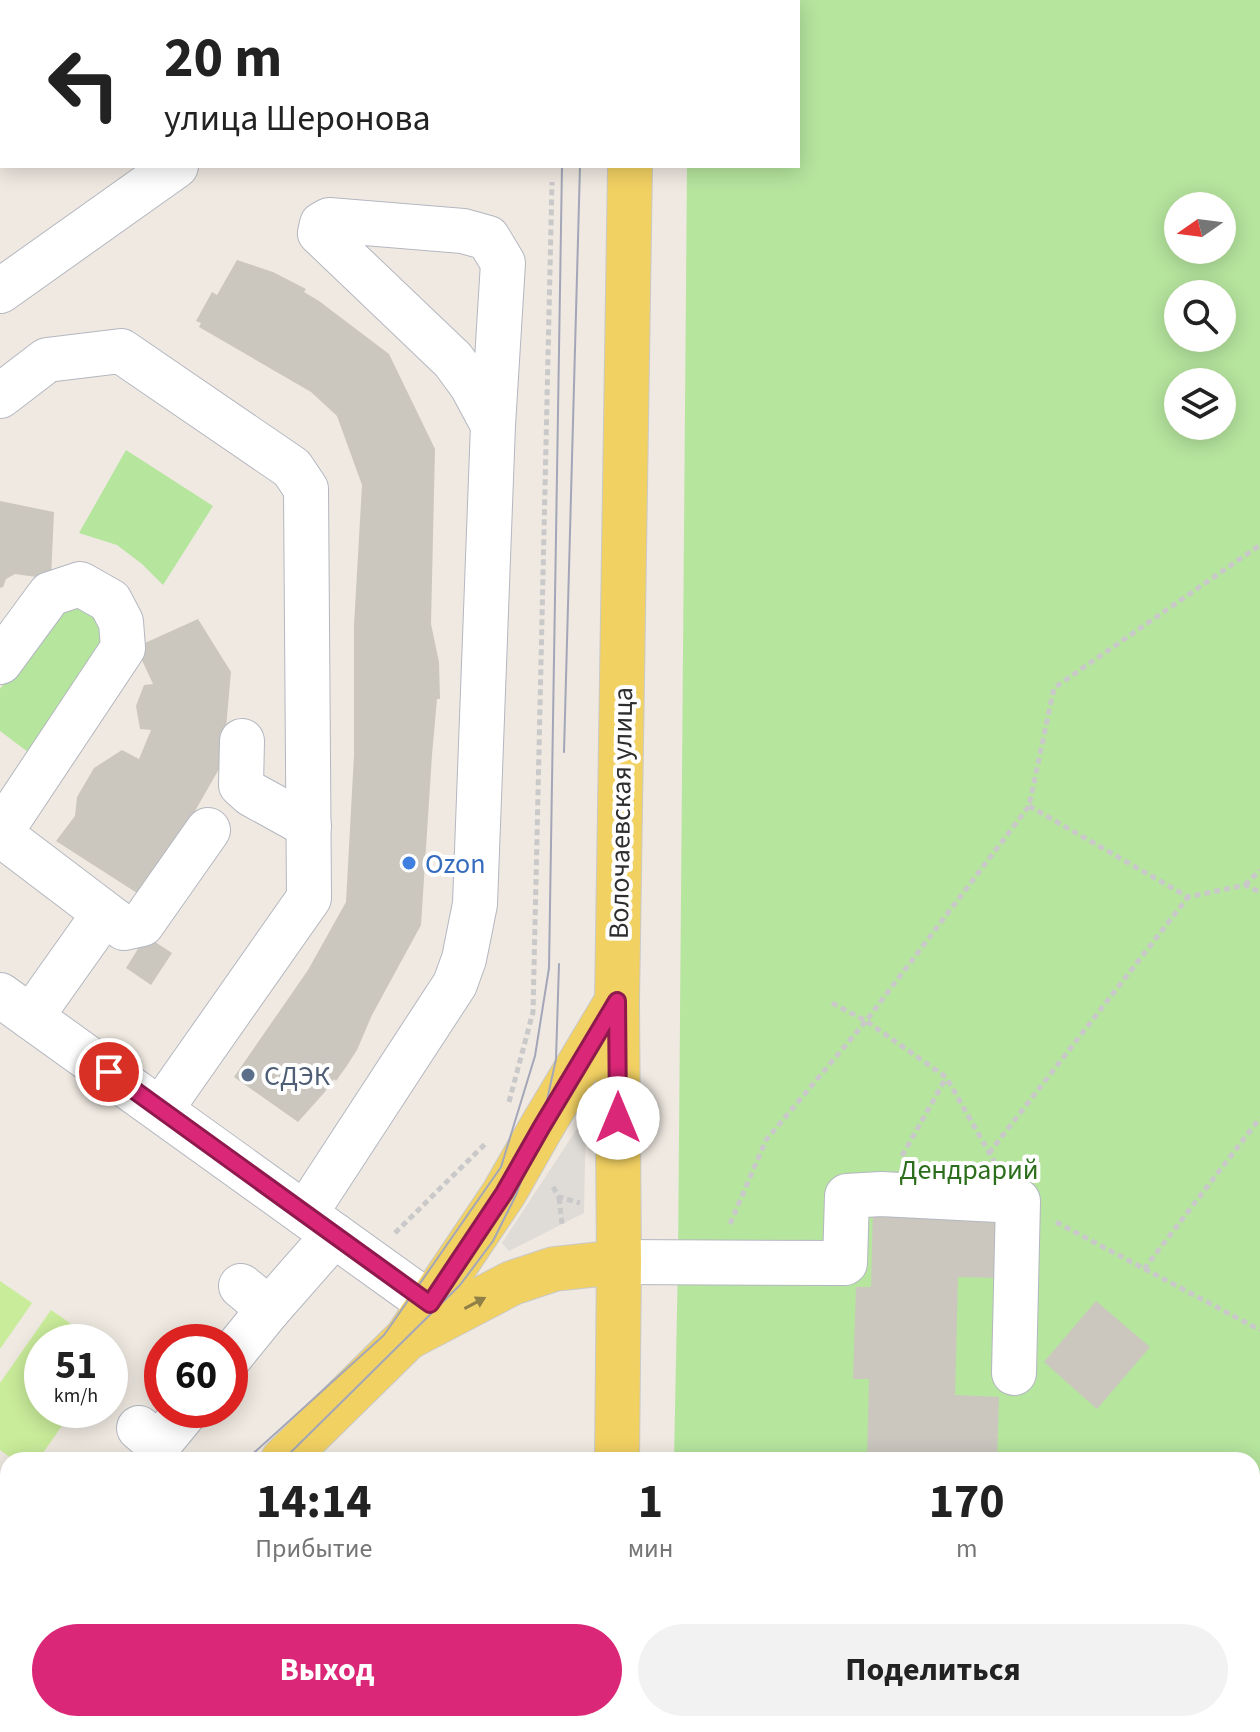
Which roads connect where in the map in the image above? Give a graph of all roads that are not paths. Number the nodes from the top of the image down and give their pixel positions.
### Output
1 (179, 168) edge
2 (630, 168) edge
3 (0, 291) edge
4 (0, 396) edge
5 (493, 425) junction
6 (0, 662) edge
7 (242, 741) dead end
8 (309, 826) junction
9 (208, 830) dead end
10 (0, 833) edge
11 (104, 914) junction
12 (617, 1001) junction
13 (16, 1006) edge
14 (161, 1109) junction
15 (320, 1224) junction
16 (619, 1262) junction
17 (430, 1304) junction
18 (244, 1324) edge
19 (406, 1339) junction
20 (1014, 1373) dead end
21 (139, 1428) dead end
22 (172, 1428) edge
23 (291, 1452) edge
24 (617, 1452) edge

1 - 3 street
2 - 12 main road, Волочаевская улица
4 - 8 street
5 - 5 street
5 - 15 street
6 - 10 street
7 - 8 street
8 - 14 street
9 - 11 street
10 - 11 street
11 - 13 street
12 - 16 main road, Волочаевская улица
12 - 17 main road
13 - 14 street
14 - 15 street
15 - 17 street
15 - 18 street
19 -> 16 main road
16 - 20 street
16 - 24 main road, Волочаевская улица
17 - 19 main road
19 - 23 main road
21 - 22 street

